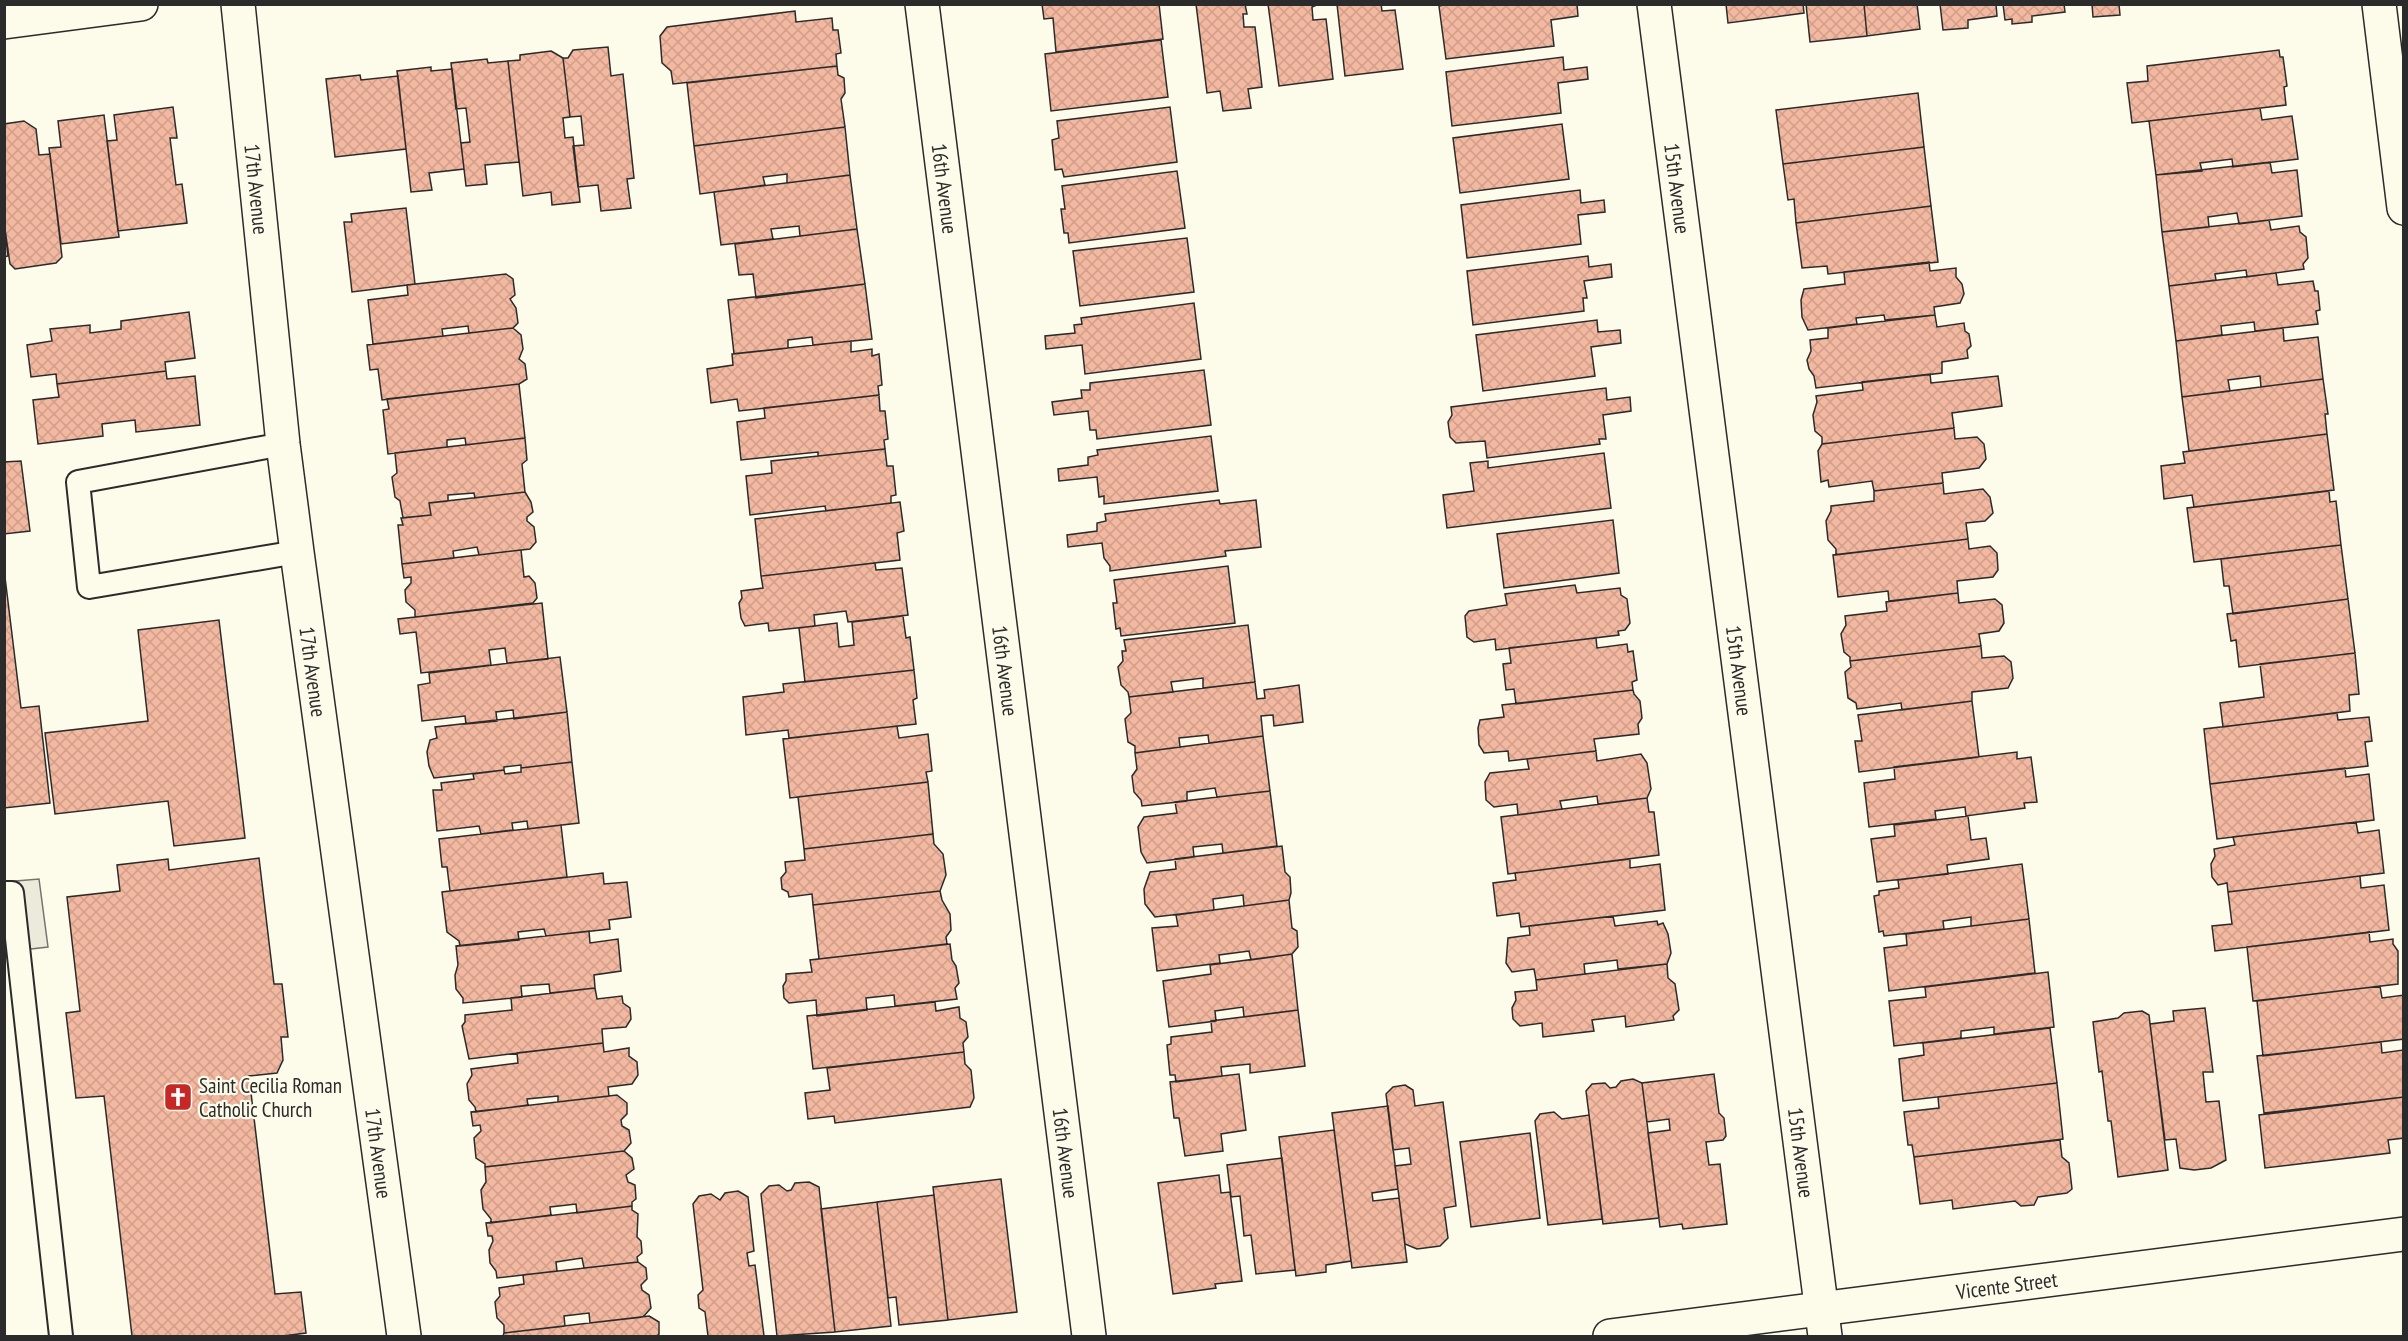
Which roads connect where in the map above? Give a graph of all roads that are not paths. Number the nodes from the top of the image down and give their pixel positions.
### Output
1 (141, 4) edge
2 (238, 4) edge
3 (922, 4) edge
4 (1654, 4) edge
5 (2379, 4) edge
6 (4, 22) edge
7 (2403, 208) edge
8 (283, 444) junction
9 (297, 552) junction
10 (4, 894) edge
11 (2403, 1234) edge
12 (1823, 1323) edge
13 (61, 1336) edge
14 (404, 1336) edge
15 (1089, 1336) edge
16 (1610, 1336) edge

1 - 6 street
2 - 8 street, 17th Avenue
3 - 15 street, 16th Avenue
4 - 12 street, 15th Avenue
5 - 7 street
8 - 9 street, 17th Avenue
8 - 9 lane
9 - 14 street, 17th Avenue
10 - 13 lane
11 - 12 street, Vicente Street
12 - 16 street, Vicente Street

